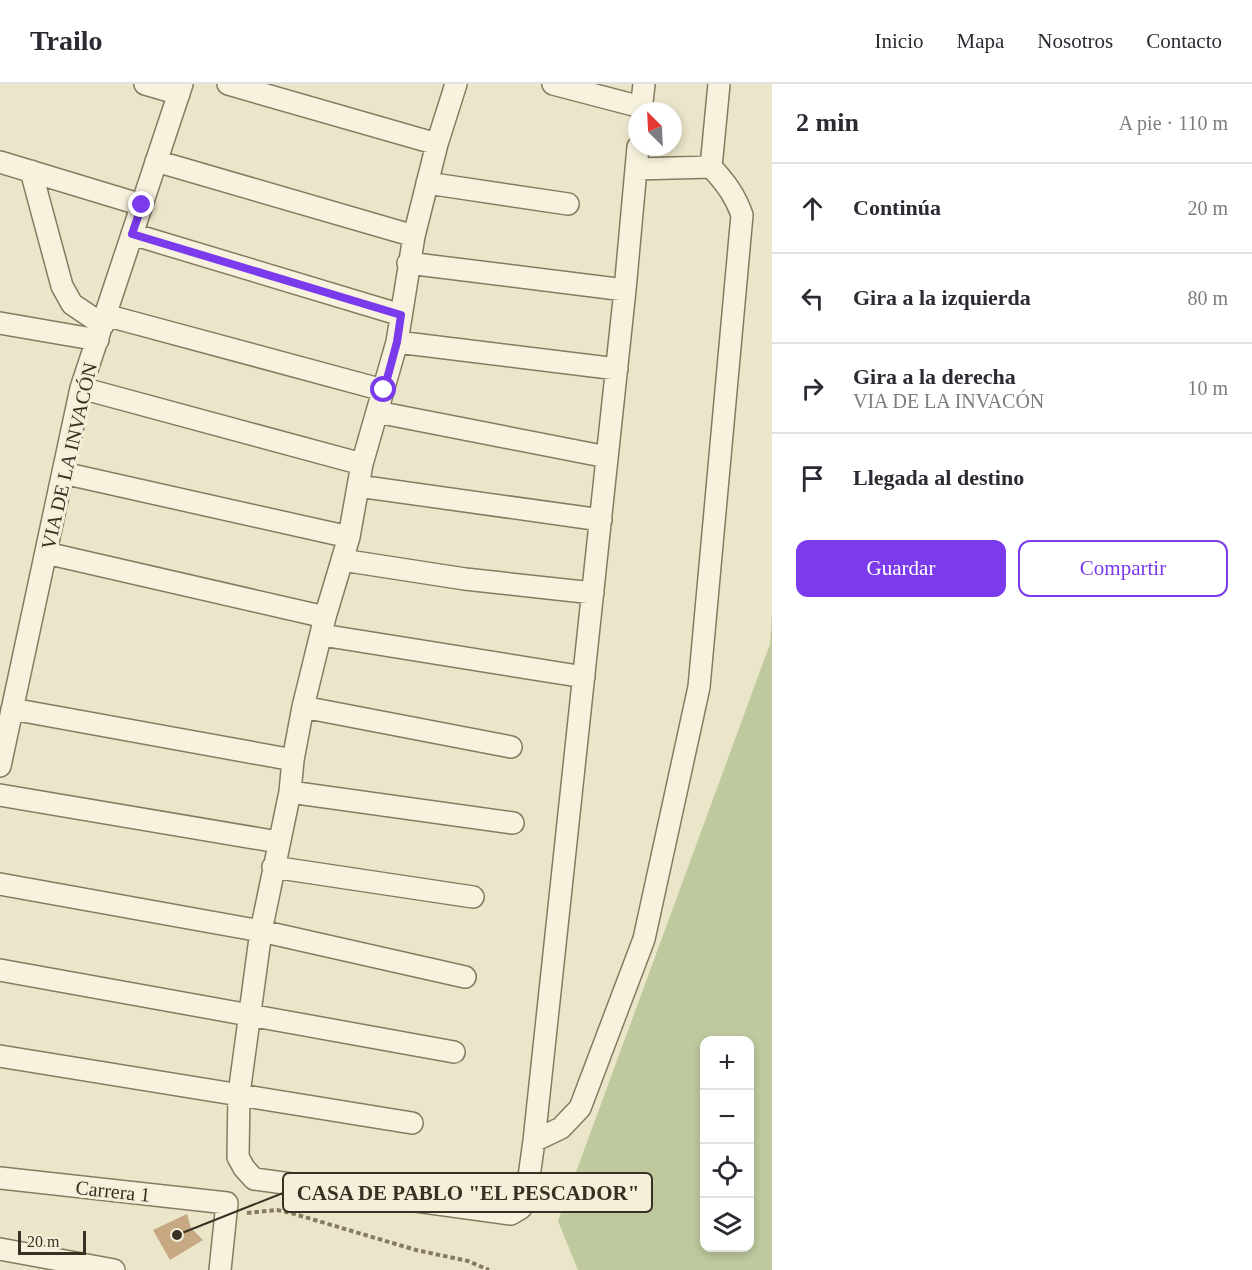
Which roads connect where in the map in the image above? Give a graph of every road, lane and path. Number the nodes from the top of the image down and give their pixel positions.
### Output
1 (145, 84) edge
2 (228, 84) edge
3 (456, 84) edge
4 (553, 84) edge
5 (644, 84) edge
6 (719, 84) edge
7 (180, 89) edge
8 (642, 102) edge
9 (628, 105) edge
10 (437, 144) junction
11 (637, 156) edge
12 (156, 161) junction
13 (0, 162) edge
14 (711, 167) junction
15 (636, 169) junction
16 (31, 171) junction
17 (427, 183) junction
18 (568, 204) dead end
19 (142, 205) junction
20 (132, 234) junction
21 (414, 236) junction
22 (408, 263) junction
23 (626, 290) junction
24 (401, 315) junction
25 (0, 323) edge
26 (102, 327) junction
27 (397, 342) junction
28 (617, 369) junction
29 (81, 388) junction
30 (384, 390) junction
31 (377, 412) junction
32 (608, 457) junction
33 (362, 464) junction
34 (63, 473) junction
35 (358, 486) junction
36 (601, 520) junction
37 (349, 537) junction
38 (46, 553) junction
39 (342, 560) junction
40 (593, 593) junction
41 (323, 626) junction
42 (584, 677) junction
43 (303, 707) junction
44 (12, 709) junction
45 (511, 747) dead end
46 (293, 760) junction
47 (0, 766) edge
48 (290, 792) junction
49 (0, 795) edge
50 (513, 823) dead end
51 (279, 842) junction
52 (273, 867) junction
53 (0, 884) edge
54 (473, 897) dead end
55 (261, 932) junction
56 (0, 970) edge
57 (465, 977) dead end
58 (250, 1014) junction
59 (454, 1052) dead end
60 (0, 1056) edge
61 (239, 1094) junction
62 (411, 1123) dead end
63 (534, 1141) junction
64 (0, 1178) edge
65 (227, 1203) junction
66 (0, 1249) edge
67 (114, 1270) edge
68 (220, 1270) edge
69 (489, 1270) edge

1 - 7 street
2 - 10 street
3 - 10 street
4 - 9 street
5 - 8 street
6 - 14 street
7 - 12 street, VIA DE LA INVACÓN
10 - 17 street
11 - 15 street
12 - 19 street, VIA DE LA INVACÓN
12 - 21 street
13 - 16 street
14 - 15 street
14 - 63 street
15 - 23 street
16 - 19 street
16 - 26 street
17 - 18 street
17 - 21 street
19 - 20 street, VIA DE LA INVACÓN
20 - 24 street
20 - 26 street, VIA DE LA INVACÓN
21 - 22 street
22 - 23 street
22 - 24 street
23 - 28 street
24 - 27 street
25 - 26 street
26 - 29 street, VIA DE LA INVACÓN
26 - 30 street
27 - 28 street
27 - 30 street
28 - 32 street
29 - 33 street
29 - 34 street, VIA DE LA INVACÓN
30 - 31 street
31 - 32 street
31 - 33 street
32 - 36 street
33 - 35 street
34 - 37 street
34 - 38 street, VIA DE LA INVACÓN
35 - 36 street
35 - 37 street
36 - 40 street
37 - 39 street
38 - 41 street
38 - 44 street, VIA DE LA INVACÓN
39 - 40 street
39 - 41 street
40 - 42 street
41 - 42 street
41 - 43 street
42 - 63 street
43 - 45 street
43 - 46 street
44 - 46 street
44 - 47 street, VIA DE LA INVACÓN
46 - 48 street
48 - 50 street
48 - 51 street
49 - 51 street
51 - 52 street
52 - 54 street
52 - 55 street
53 - 55 street
55 - 57 street
55 - 58 street
56 - 58 street
58 - 59 street
58 - 61 street
60 - 61 street
61 - 62 street
61 - 63 street
64 - 65 street, Carrera 1
65 - 68 street
65 - 69 path
66 - 67 street

